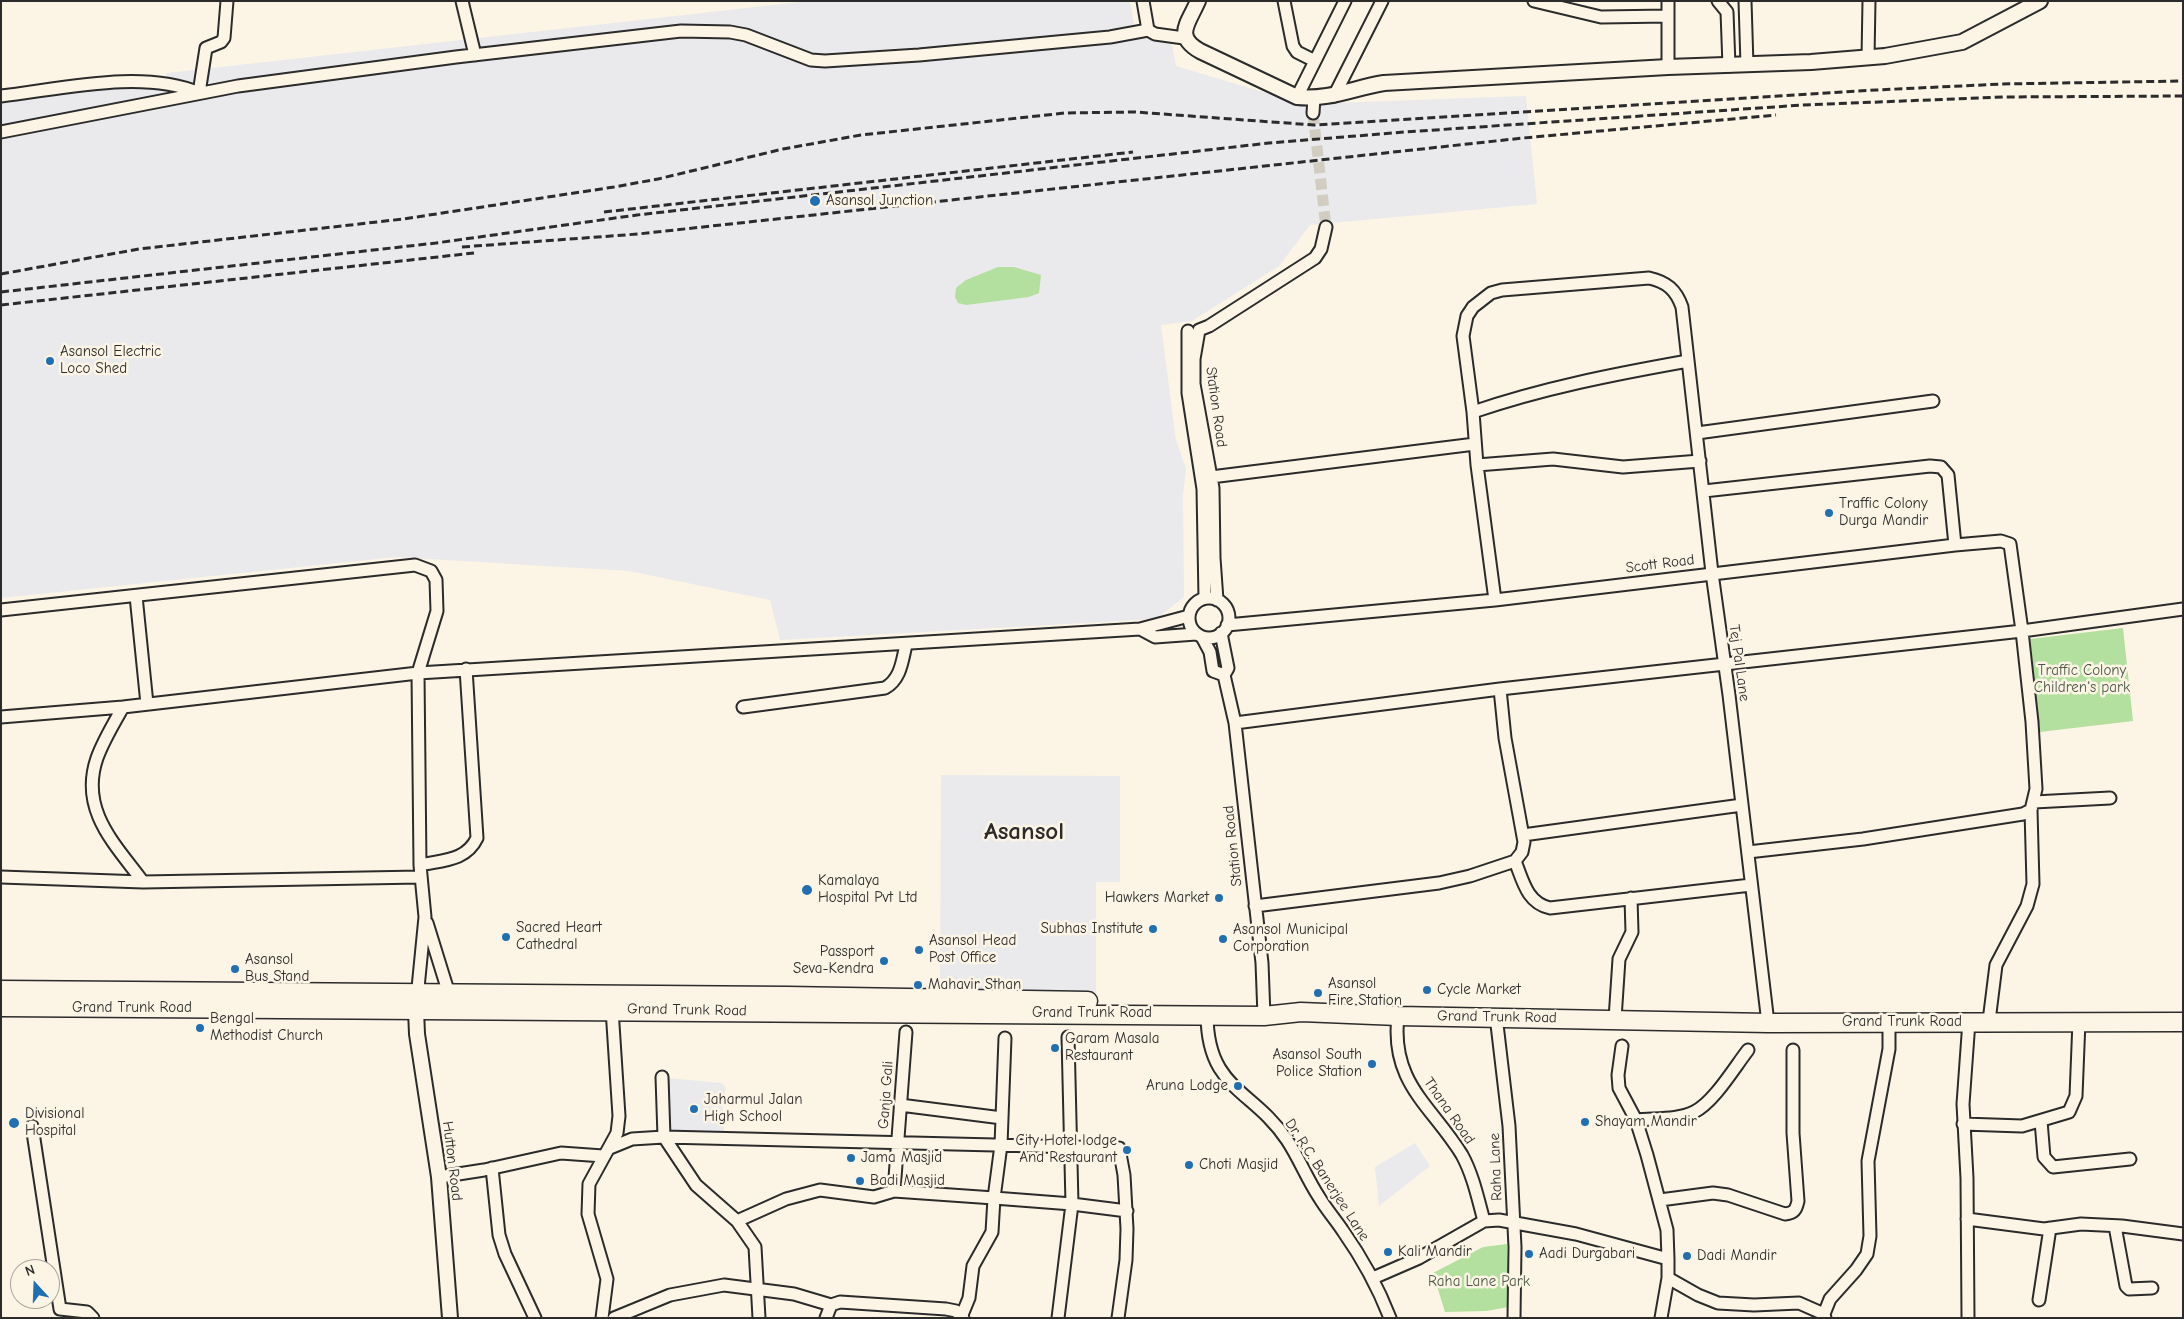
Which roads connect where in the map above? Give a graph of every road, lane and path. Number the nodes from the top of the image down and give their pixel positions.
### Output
1 (227, 1) edge
2 (462, 1) edge
3 (1143, 1) edge
4 (1198, 1) edge
5 (1284, 1) edge
6 (1345, 1) edge
7 (1382, 1) edge
8 (1534, 1) edge
9 (1668, 1) edge
10 (1718, 1) edge
11 (1745, 1) edge
12 (1869, 1) edge
13 (2040, 1) edge
14 (1668, 16) junction
15 (1148, 30) junction
16 (1184, 38) junction
17 (475, 55) junction
18 (1868, 58) junction
19 (1315, 61) junction
20 (1747, 65) junction
21 (1729, 66) junction
22 (1668, 67) junction
23 (199, 93) junction
24 (1, 96) edge
25 (1334, 96) junction
26 (1297, 97) junction
27 (1314, 98) junction
28 (1313, 113) tunnel mouth
29 (1, 132) edge
30 (1326, 227) tunnel mouth
31 (1193, 330) junction
32 (1688, 361) junction
33 (1933, 401) dead end
34 (1473, 412) junction
35 (1697, 433) junction
36 (1475, 444) junction
37 (1700, 461) junction
38 (1477, 465) junction
39 (1211, 477) junction
40 (1704, 491) junction
41 (1955, 546) junction
42 (1712, 573) junction
43 (136, 596) junction
44 (1204, 598) junction
45 (1217, 600) junction
46 (1495, 600) junction
47 (2183, 609) edge
48 (1, 610) edge
49 (1188, 616) junction
50 (1140, 629) junction
51 (1224, 629) junction
52 (2022, 631) junction
53 (1199, 635) junction
54 (906, 645) junction
55 (1724, 664) junction
56 (466, 669) junction
57 (418, 673) junction
58 (1224, 675) junction
59 (1500, 689) junction
60 (147, 704) junction
61 (123, 707) junction
62 (743, 707) dead end
63 (1, 717) edge
64 (1235, 723) junction
65 (2110, 798) dead end
66 (1742, 805) junction
67 (2032, 806) junction
68 (1523, 835) junction
69 (1748, 852) junction
70 (1515, 861) junction
71 (420, 871) junction
72 (1, 876) edge
73 (143, 882) junction
74 (1751, 885) junction
75 (1631, 898) junction
76 (1254, 906) junction
77 (425, 917) junction
78 (1, 990) edge
79 (449, 994) junction
80 (417, 1002) junction
81 (1, 1006) edge
82 (612, 1010) junction
83 (1265, 1011) junction
84 (1207, 1014) junction
85 (1398, 1016) junction
86 (1496, 1016) junction
87 (1615, 1019) junction
88 (1889, 1021) junction
89 (1969, 1021) junction
90 (1989, 1021) junction
91 (2079, 1021) junction
92 (2183, 1022) edge
93 (1768, 1023) junction
94 (906, 1032) dead end
95 (1068, 1037) dead end
96 (1005, 1038) dead end
97 (1622, 1046) dead end
98 (1748, 1050) dead end
99 (1794, 1050) dead end
100 (662, 1077) dead end
101 (900, 1105) junction
102 (1002, 1118) junction
103 (1636, 1120) junction
104 (2041, 1121) junction
105 (1963, 1124) junction
106 (32, 1126) dead end
107 (664, 1136) junction
108 (897, 1142) junction
109 (1001, 1145) junction
110 (1070, 1147) junction
111 (606, 1152) junction
112 (2130, 1159) dead end
113 (492, 1168) junction
114 (439, 1177) junction
115 (894, 1191) junction
116 (994, 1198) junction
117 (1660, 1200) junction
118 (1072, 1204) junction
119 (1127, 1211) junction
120 (1968, 1219) junction
121 (737, 1221) junction
122 (1484, 1221) junction
123 (1513, 1222) junction
124 (2115, 1226) junction
125 (2050, 1228) junction
126 (2183, 1234) edge
127 (1668, 1259) junction
128 (1373, 1278) junction
129 (1668, 1278) junction
130 (2152, 1288) dead end
131 (759, 1291) junction
132 (2039, 1300) dead end
133 (831, 1304) junction
134 (963, 1316) edge
135 (1824, 1316) edge
136 (93, 1318) edge
137 (450, 1318) edge
138 (535, 1318) edge
139 (602, 1318) edge
140 (614, 1318) edge
141 (759, 1318) edge
142 (826, 1318) edge
143 (1058, 1318) edge
144 (1118, 1318) edge
145 (1390, 1318) edge
146 (1514, 1318) edge
147 (1661, 1318) edge
148 (1968, 1318) edge

1 - 23 street
2 - 17 street
3 - 15 street
4 - 16 street
5 - 19 street
6 - 19 street
7 - 25 street
8 - 14 street
9 - 14 street
10 - 21 street
11 - 20 street
12 - 18 street
13 - 18 street
14 - 22 street
15 - 16 street
15 - 17 street
16 - 26 street
17 - 23 street
18 - 20 street
19 - 26 street
20 - 21 street
21 - 22 street
22 - 25 street
23 - 24 street
23 - 29 street
25 - 27 street
26 - 27 street
27 - 28 street
30 - 31 street
31 - 39 street, Station Road
31 - 44 street, Station Road
32 - 34 street
32 - 34 street, Tej Pal Lane
32 - 35 street, Tej Pal Lane
33 - 35 street
34 - 36 street
35 - 37 street, Tej Pal Lane
36 - 38 street
36 - 39 street
37 - 38 street
37 - 40 street, Tej Pal Lane
38 - 46 street
39 - 45 street, Station Road
40 - 41 street
40 - 42 street, Tej Pal Lane
41 - 42 street, Scott Road
41 - 52 street, Scott Road
42 - 46 street, Scott Road
42 - 55 street, Tej Pal Lane
43 - 48 street
43 - 57 street
43 - 60 street
44 - 45 street
44 - 49 street
45 - 51 street
46 - 51 street, Scott Road
47 - 52 street
49 - 50 street
49 - 53 street
50 - 53 street
50 - 54 street
51 - 53 street
51 - 58 street, Station Road
52 - 55 street
52 - 67 street
53 - 58 street, Station Road
54 - 56 street
54 - 62 street
55 - 59 street
55 - 66 street, Tej Pal Lane
56 - 57 street
56 - 71 street
57 - 60 street
57 - 71 street
58 - 64 street, Station Road
59 - 64 street
59 - 68 street
60 - 61 street
61 - 63 street
61 - 73 street
64 - 76 street, Station Road
65 - 67 street
66 - 68 street
66 - 69 street, Tej Pal Lane
67 - 69 street
67 - 90 street
68 - 70 street
69 - 74 street, Tej Pal Lane
70 - 75 street
70 - 76 street
71 - 73 street
71 - 77 street
72 - 73 street
74 - 75 street
74 - 93 street, Tej Pal Lane
75 - 87 street
76 - 83 street, Station Road
77 - 79 street
77 - 80 street
78 - 80 main road
79 - 80 main road
79 - 83 main road
80 - 81 main road, Grand Trunk Road
80 - 82 main road, Grand Trunk Road
80 - 114 street, Hutton Road
82 - 84 main road, Grand Trunk Road
82 - 111 street
83 - 84 main road, Grand Trunk Road
83 - 85 main road, Grand Trunk Road
84 - 128 street, Dr. R.C. Banerjee Lane
85 - 86 main road, Grand Trunk Road
85 - 122 street, Thana Road
86 - 87 main road, Grand Trunk Road
86 - 123 street, Raha Lane
87 - 93 main road, Grand Trunk Road
88 - 89 main road, Grand Trunk Road
88 - 93 main road, Grand Trunk Road
88 - 135 street
89 - 90 main road, Grand Trunk Road
89 - 105 street
90 - 91 main road, Grand Trunk Road
91 - 92 main road, Grand Trunk Road
91 - 104 street
94 - 101 street, Ganja Gali
95 - 110 street
96 - 102 street
97 - 103 street
98 - 103 street
99 - 117 street
100 - 107 street
101 - 102 street
101 - 108 street, Ganja Gali
102 - 109 street
103 - 117 street
104 - 105 street
104 - 112 street
105 - 120 street
106 - 136 street
107 - 108 street
107 - 111 street
107 - 121 street
108 - 109 street
108 - 115 street, Ganja Gali
109 - 110 street
109 - 116 street
110 - 118 street
110 - 119 street
111 - 113 street
111 - 139 street
113 - 114 street
113 - 138 street
114 - 137 street, Hutton Road
115 - 116 street
115 - 121 street
116 - 118 street
116 - 134 street
117 - 127 street
118 - 119 street
118 - 143 street
119 - 144 street
120 - 125 street
120 - 148 street
121 - 131 street
122 - 123 street
122 - 128 street
123 - 127 street
123 - 146 street, Raha Lane
124 - 125 street
124 - 126 street
124 - 130 street
125 - 132 street
127 - 129 street
128 - 145 street, Dr. R.C. Banerjee Lane
129 - 135 street
129 - 147 street
131 - 133 street
131 - 140 street
131 - 141 street
133 - 134 street
133 - 142 street

